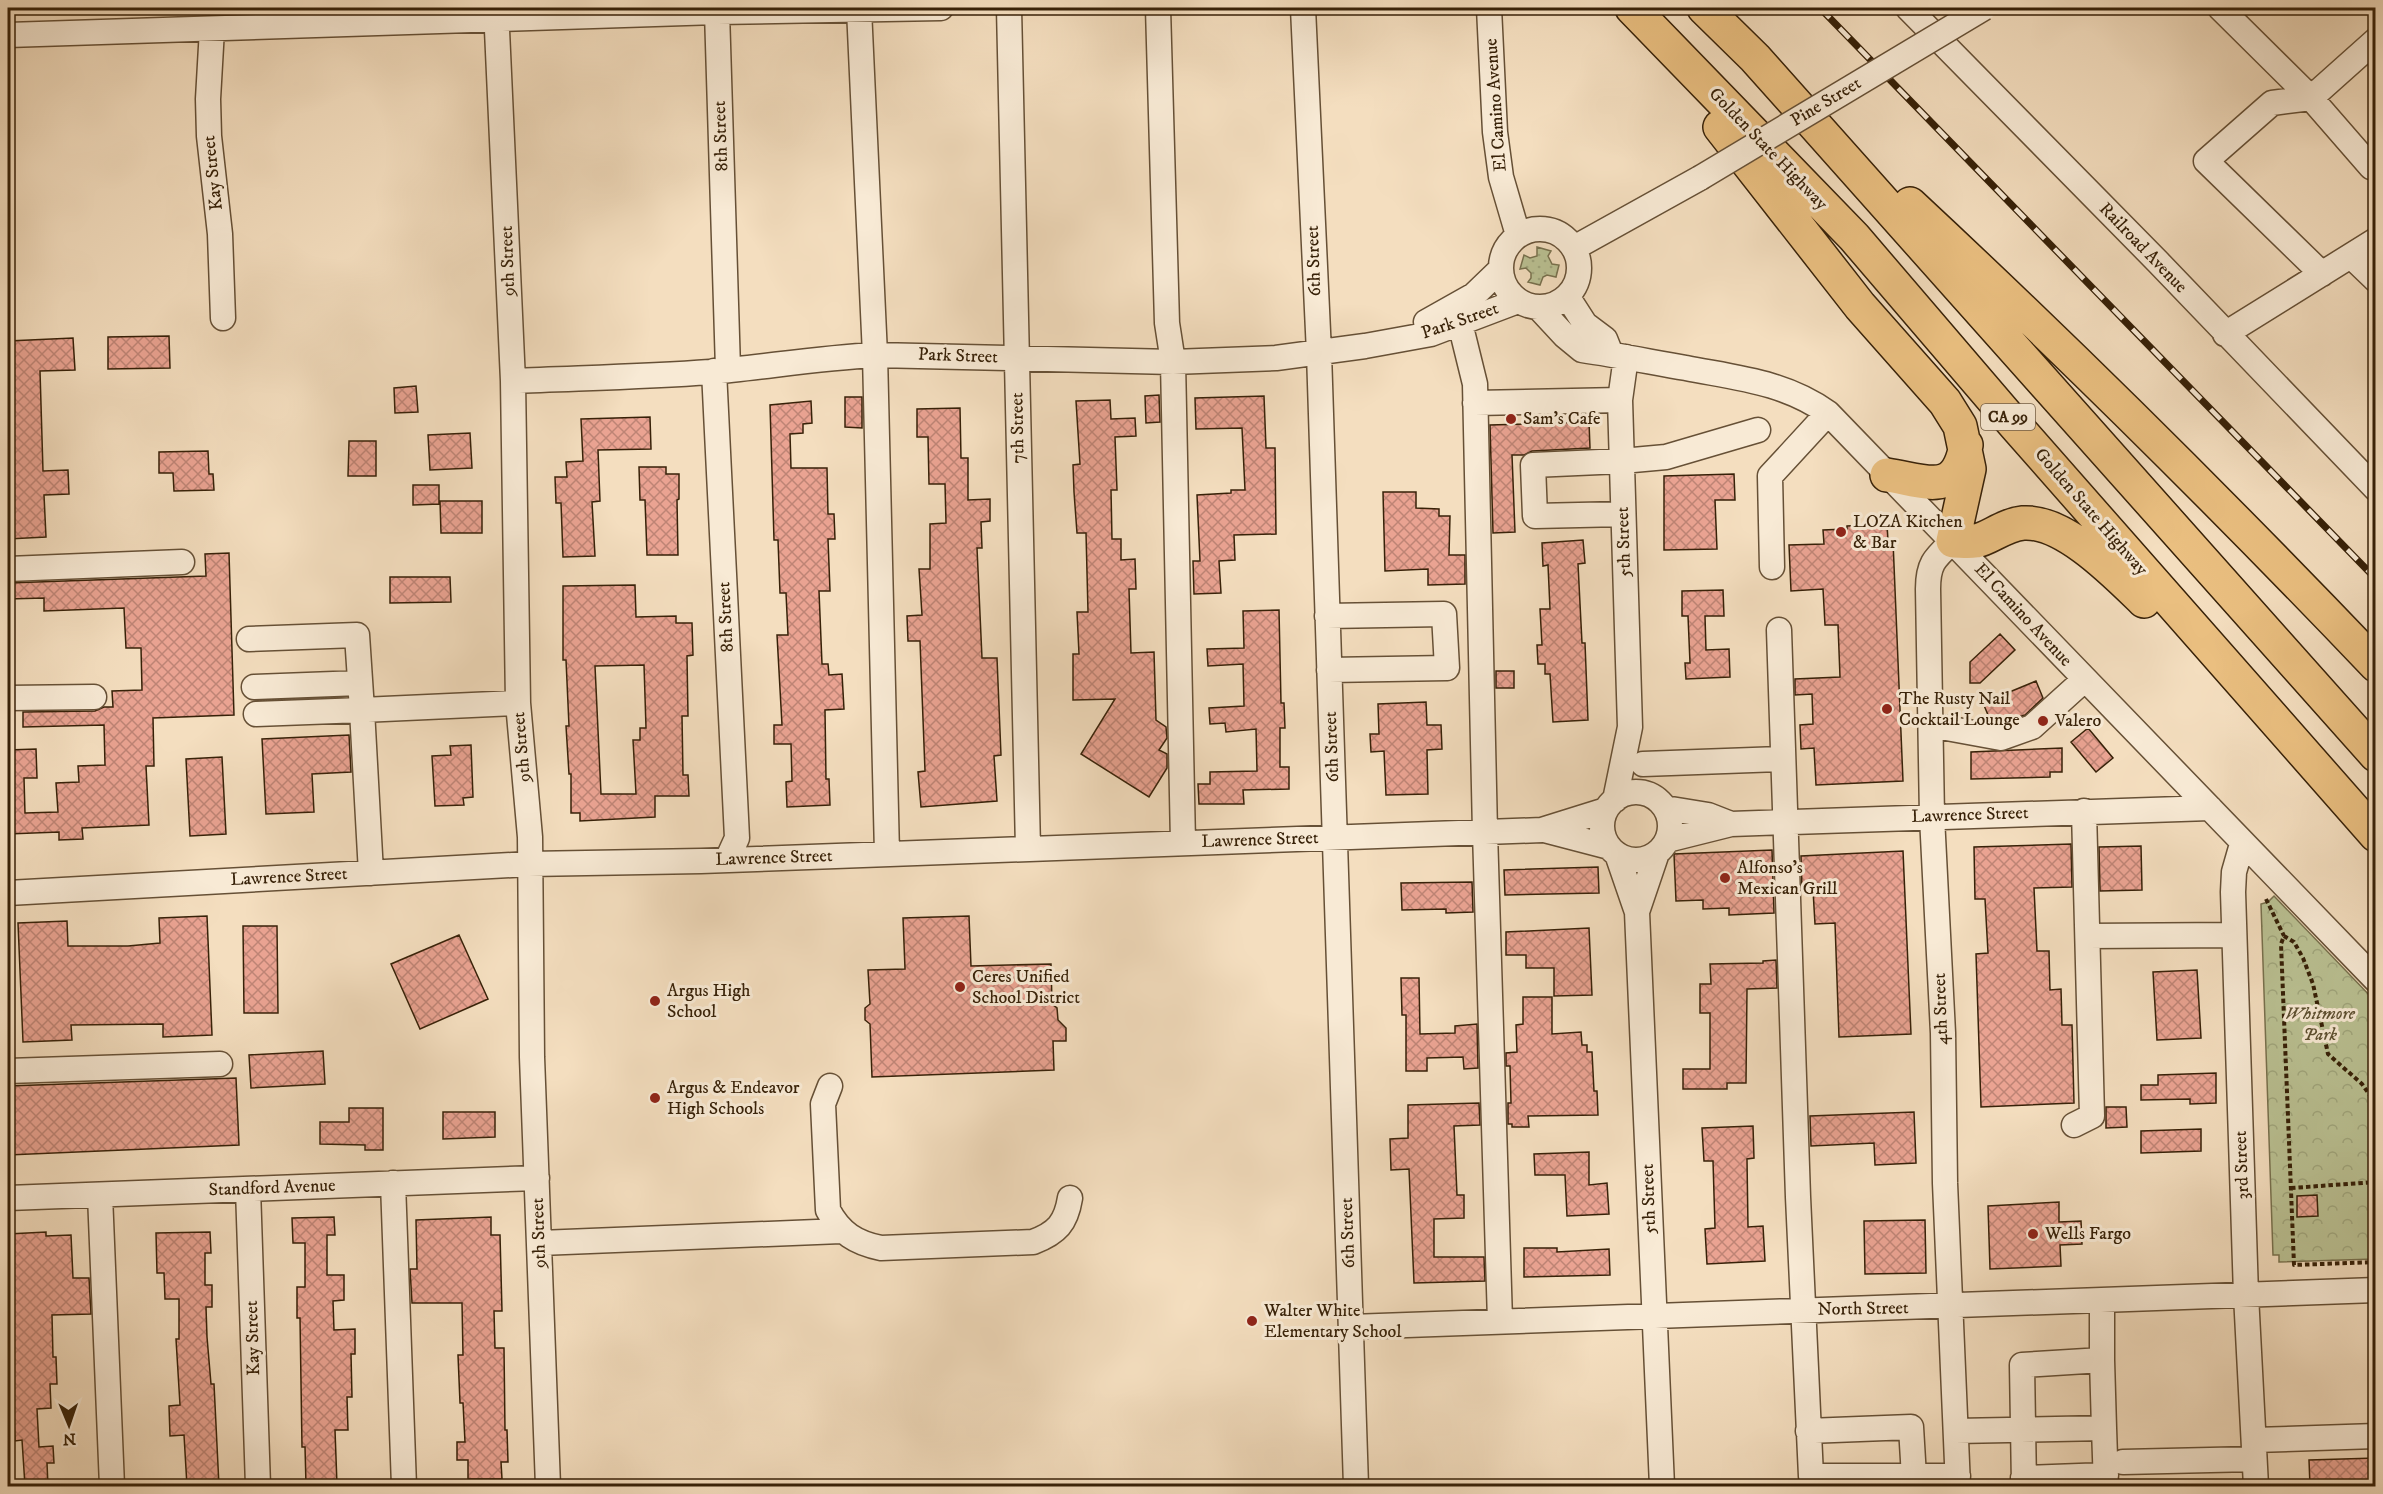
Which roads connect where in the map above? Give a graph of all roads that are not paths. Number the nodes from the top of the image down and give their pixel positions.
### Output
1 (941, 8) edge
2 (1009, 8) edge
3 (1158, 8) edge
4 (1303, 8) edge
5 (1489, 8) edge
6 (1626, 8) edge
7 (1632, 8) edge
8 (1704, 8) edge
9 (1908, 8) edge
10 (1984, 8) edge
11 (2220, 8) edge
12 (859, 9) junction
13 (689, 10) edge
14 (717, 12) junction
15 (497, 14) edge
16 (277, 17) edge
17 (212, 29) junction
18 (8, 35) edge
19 (2376, 40) edge
20 (1755, 57) junction
21 (2311, 98) junction
22 (2376, 166) edge
23 (1518, 235) junction
24 (2376, 240) edge
25 (1574, 248) junction
26 (2351, 256) junction
27 (1500, 270) junction
28 (2322, 274) junction
29 (2376, 280) edge
30 (1567, 296) junction
31 (1528, 304) junction
32 (223, 318) dead end
33 (1460, 323) junction
34 (2225, 334) junction
35 (1402, 338) junction
36 (1319, 353) junction
37 (875, 355) junction
38 (1619, 356) junction
39 (1017, 358) junction
40 (1173, 362) junction
41 (721, 370) junction
42 (513, 381) junction
43 (1620, 400) junction
44 (1475, 403) junction
45 (1828, 413) junction
46 (1758, 430) dead end
47 (1965, 445) junction
48 (1622, 461) junction
49 (1887, 475) junction
50 (2376, 489) edge
51 (1623, 514) junction
52 (1953, 541) junction
53 (182, 562) dead end
54 (1772, 567) dead end
55 (8, 569) edge
56 (1327, 616) junction
57 (1779, 630) dead end
58 (249, 639) dead end
59 (2376, 665) edge
60 (1329, 670) junction
61 (2084, 680) junction
62 (360, 683) junction
63 (255, 687) dead end
64 (8, 698) edge
65 (94, 698) dead end
66 (518, 704) junction
67 (362, 710) junction
68 (256, 714) dead end
69 (1930, 725) junction
70 (1630, 727) junction
71 (2282, 729) junction
72 (2376, 755) edge
73 (1783, 759) junction
74 (1643, 764) junction
75 (1660, 803) junction
76 (1611, 805) junction
77 (2210, 808) junction
78 (2084, 811) junction
79 (1932, 817) junction
80 (1785, 822) junction
81 (1731, 824) junction
82 (1542, 830) junction
83 (1485, 832) junction
84 (2376, 836) edge
85 (1334, 837) junction
86 (1183, 843) junction
87 (2242, 844) junction
88 (1662, 846) junction
89 (1028, 849) junction
90 (1613, 851) junction
91 (887, 854) junction
92 (727, 860) junction
93 (529, 864) junction
94 (371, 873) junction
95 (8, 893) edge
96 (1637, 912) junction
97 (2234, 935) junction
98 (2088, 936) junction
99 (2376, 980) edge
100 (220, 1065) dead end
101 (8, 1071) edge
102 (830, 1086) dead end
103 (2074, 1125) dead end
104 (537, 1178) junction
105 (393, 1183) junction
106 (248, 1189) junction
107 (100, 1195) junction
108 (8, 1198) edge
109 (1070, 1198) dead end
110 (842, 1231) junction
111 (540, 1243) junction
112 (2376, 1290) edge
113 (2246, 1295) junction
114 (2102, 1301) junction
115 (1951, 1307) junction
116 (1803, 1311) junction
117 (1654, 1315) junction
118 (1500, 1321) junction
119 (1351, 1327) junction
120 (2102, 1360) junction
121 (2104, 1428) junction
122 (2022, 1430) junction
123 (1808, 1431) junction
124 (1956, 1431) junction
125 (2376, 1436) edge
126 (2254, 1450) junction
127 (2112, 1474) edge
128 (1914, 1477) junction
129 (1811, 1481) edge
130 (1958, 1481) edge
131 (2024, 1482) edge
132 (112, 1486) edge
133 (258, 1486) edge
134 (404, 1486) edge
135 (548, 1486) edge
136 (1356, 1486) edge
137 (1662, 1486) edge
138 (2256, 1486) edge

1 - 12 street
2 - 39 street, 7th Street
3 - 40 street
4 - 36 street, 6th Street
5 - 23 street, El Camino Avenue
6 - 47 highway
7 - 71 highway, Golden State Highway / CA 99
8 - 20 highway, CA 99
9 - 34 street, Railroad Avenue
10 - 25 street, Pine Street, bridge
11 - 21 street
12 - 14 street
12 - 37 street
13 - 14 street
13 - 15 street
14 - 41 street, 8th Street
15 - 16 street
15 - 42 street, 9th Street
16 - 17 street
17 - 18 street
17 - 32 street, Kay Street
19 - 21 street
20 - 59 highway
20 - 72 highway, CA 99
21 - 22 street
21 - 28 street
23 - 25 street
23 - 27 street
24 - 26 street
25 - 30 street
26 - 28 street
26 - 29 street
27 - 31 street
27 - 35 street, Park Street
28 - 34 street
30 - 31 street
30 - 38 street
31 - 33 street, Park Street
31 - 38 street, El Camino Avenue
33 - 35 street, Park Street
33 - 44 street
34 - 50 street, Railroad Avenue
35 - 36 street, Park Street
36 - 40 street, Park Street
36 - 56 street, 6th Street
37 - 39 street, Park Street
37 - 41 street, Park Street
37 - 91 street
38 - 43 street, 5th Street
38 - 45 street, El Camino Avenue
39 - 40 street, Park Street
39 - 89 street, 7th Street
40 - 86 street
41 - 42 street, Park Street
41 - 92 street, 8th Street
42 - 66 street, 9th Street
43 - 44 street
43 - 48 street, 5th Street
44 - 83 street
45 - 49 street, El Camino Avenue
45 - 54 street
46 - 48 street
47 - 49 highway
47 - 52 highway
48 - 51 street, 5th Street
48 - 51 street
49 - 52 street, El Camino Avenue
51 - 70 street, 5th Street
52 - 61 street, El Camino Avenue
52 - 69 street, 4th Street
52 - 71 highway
53 - 55 street
56 - 60 street, 6th Street
56 - 60 street
57 - 73 street
58 - 62 street
60 - 85 street, 6th Street
61 - 69 street
61 - 77 street, El Camino Avenue
62 - 63 street
62 - 67 street
64 - 65 street
66 - 67 street
66 - 93 street, 9th Street
67 - 68 street
67 - 94 street
69 - 79 street, 4th Street
70 - 74 street, 5th Street
70 - 76 street, 5th Street
71 - 84 highway, Golden State Highway / CA 99
73 - 74 street
73 - 80 street
74 - 75 street, 5th Street
75 - 76 street
75 - 81 street, Lawrence Street
75 - 88 street
76 - 82 street, Lawrence Street
76 - 90 street
77 - 78 street, Lawrence Street
77 - 87 street, El Camino Avenue
78 - 79 street, Lawrence Street
78 - 98 street
79 - 80 street, Lawrence Street
79 - 115 street, 4th Street
80 - 81 street, Lawrence Street
80 - 116 street
81 - 88 street, Lawrence Street
82 - 83 street, Lawrence Street
82 - 90 street, Lawrence Street
83 - 85 street, Lawrence Street
83 - 118 street
85 - 86 street, Lawrence Street
85 - 119 street, 6th Street
86 - 89 street, Lawrence Street
87 - 97 street, 3rd Street
87 - 99 street, El Camino Avenue
88 - 90 street
88 - 96 street, 5th Street
89 - 91 street, Lawrence Street
90 - 96 street, 5th Street
91 - 92 street, Lawrence Street
92 - 93 street, Lawrence Street
93 - 94 street, Lawrence Street
93 - 104 street, 9th Street
94 - 95 street, Lawrence Street
96 - 117 street, 5th Street
97 - 98 street
97 - 113 street, 3rd Street
98 - 103 street
100 - 101 street
102 - 110 street
104 - 105 street, Standford Avenue
104 - 111 street, 9th Street
105 - 106 street, Standford Avenue
105 - 134 street
106 - 107 street, Standford Avenue
106 - 133 street, Kay Street
107 - 108 street, Standford Avenue
107 - 132 street
109 - 110 street
110 - 111 street
111 - 135 street, 9th Street
112 - 113 street, North Street
113 - 114 street, North Street
113 - 126 street, 3rd Street
114 - 115 street, North Street
114 - 120 street
115 - 116 street, North Street
115 - 124 street, 4th Street
116 - 117 street, North Street
116 - 123 street
117 - 118 street, North Street
117 - 137 street, 5th Street
118 - 119 street, North Street
119 - 136 street, 6th Street
120 - 121 street
120 - 122 street
121 - 122 street
121 - 127 street
122 - 124 street
122 - 131 street
123 - 128 street
123 - 129 street
124 - 130 street, 4th Street
125 - 126 street
126 - 127 street
126 - 138 street, 3rd Street
127 - 131 street
128 - 129 street
128 - 130 street

